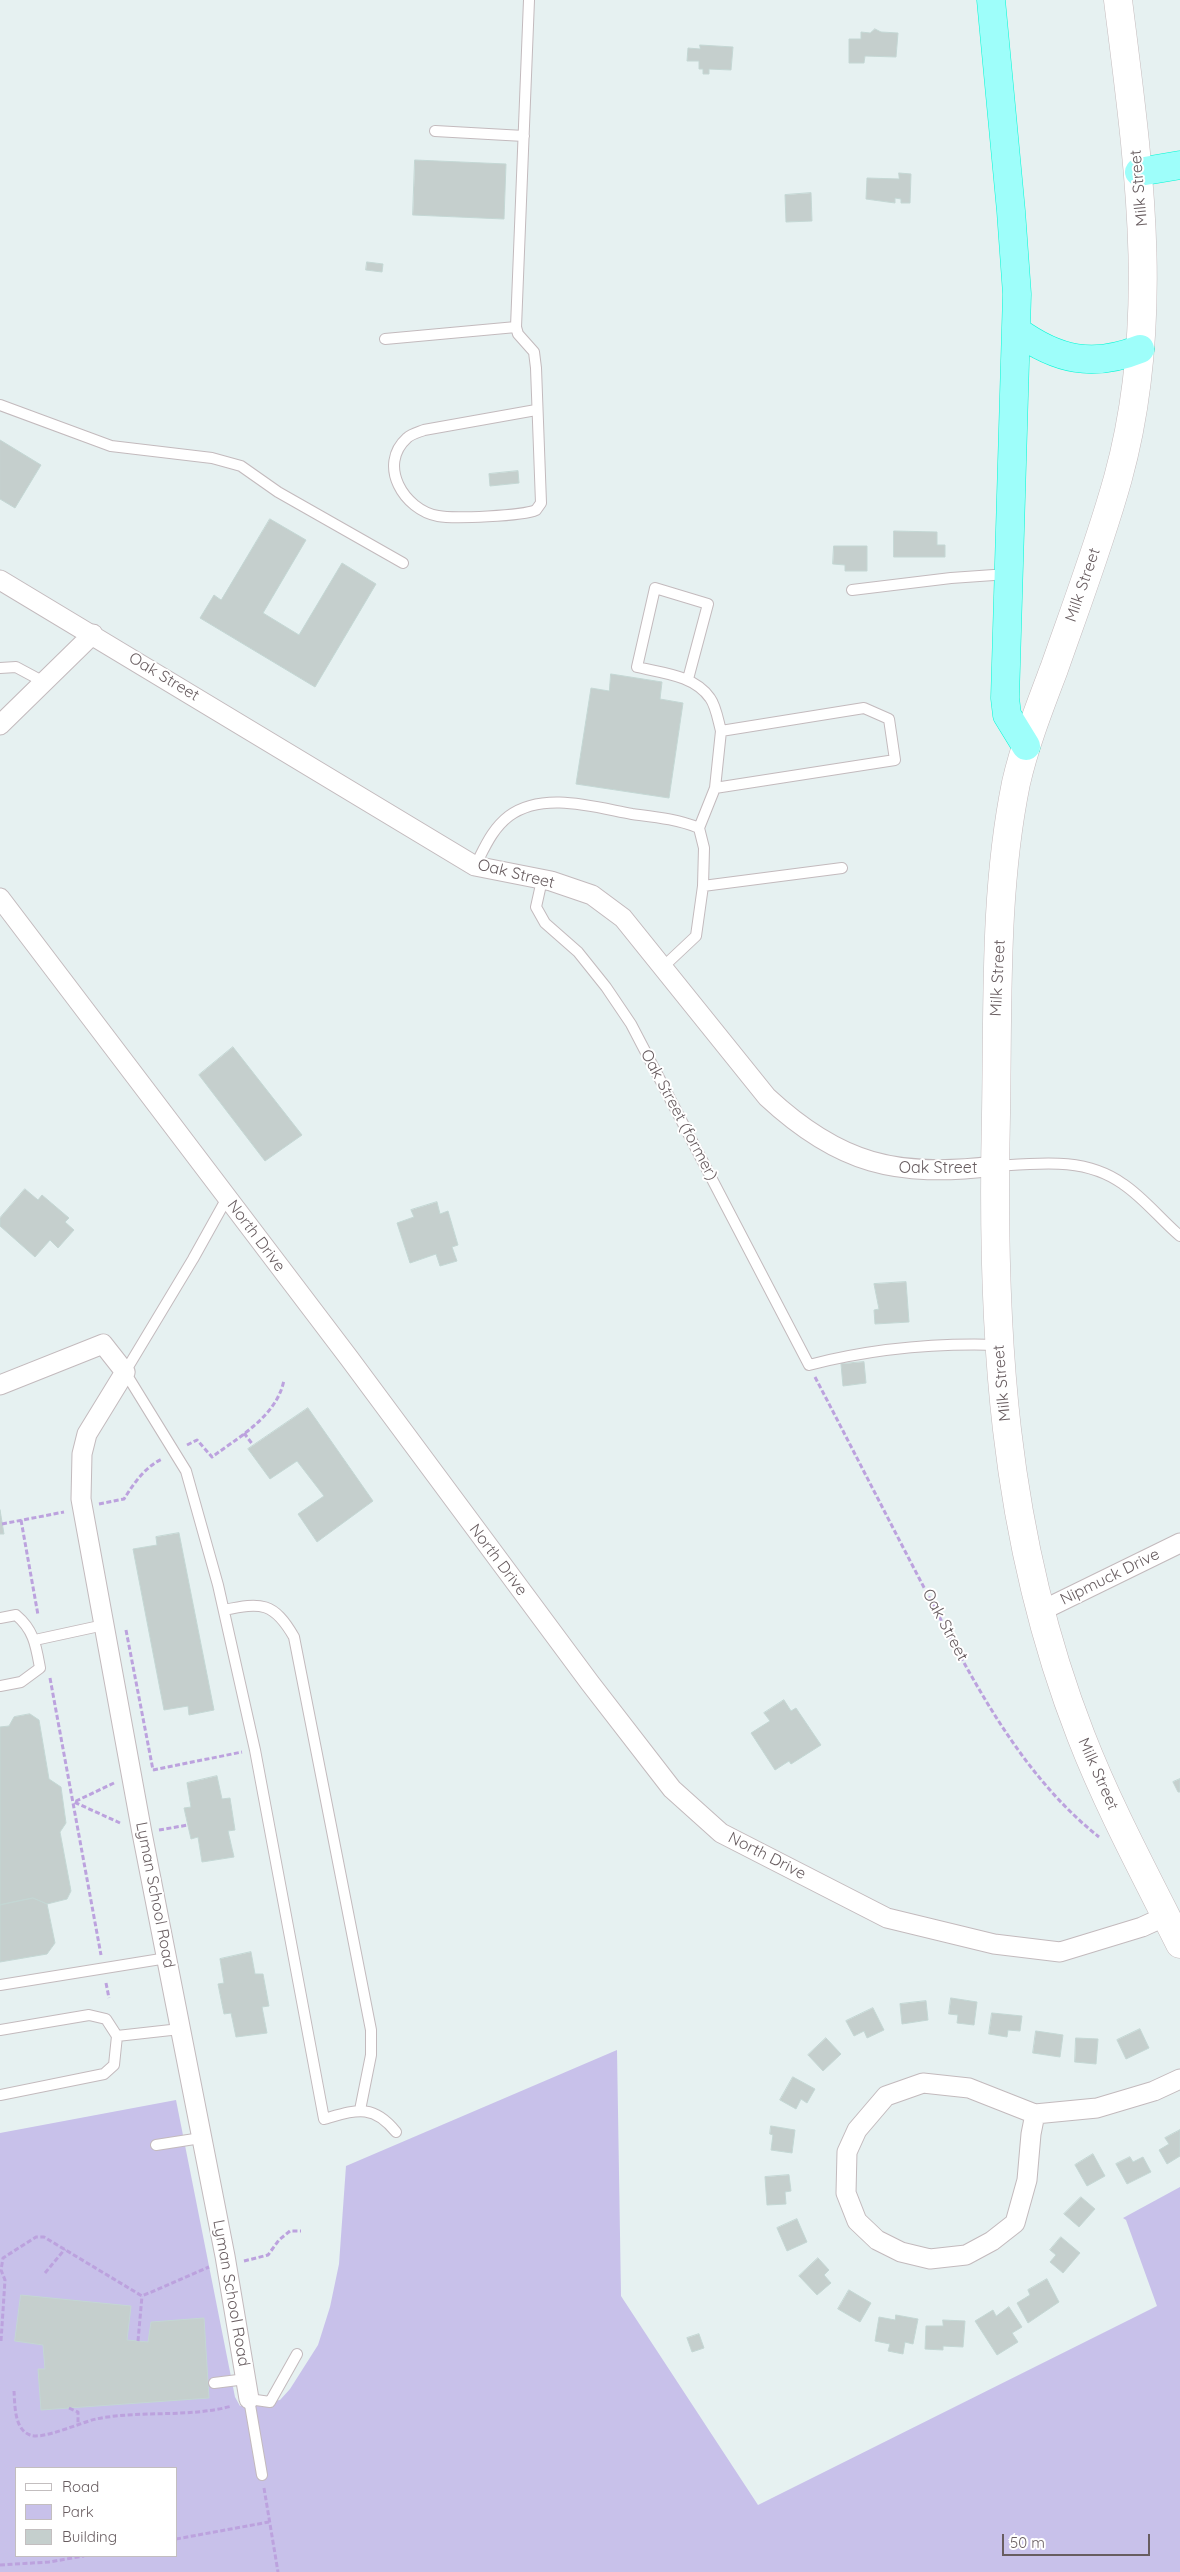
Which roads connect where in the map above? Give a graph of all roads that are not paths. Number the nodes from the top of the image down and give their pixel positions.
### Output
1 (529, 0) edge
2 (991, 0) edge
3 (1118, 0) edge
4 (435, 130) dead end
5 (524, 136) junction
6 (1180, 164) edge
7 (1139, 172) junction
8 (516, 326) junction
9 (1017, 331) junction
10 (385, 339) dead end
11 (1140, 349) junction
12 (0, 406) edge
13 (536, 410) junction
14 (403, 563) dead end
15 (1009, 574) junction
16 (0, 580) edge
17 (852, 590) dead end
18 (93, 634) junction
19 (0, 668) edge
20 (688, 679) junction
21 (44, 682) junction
22 (0, 724) edge
23 (721, 731) junction
24 (1026, 746) junction
25 (715, 788) junction
26 (699, 828) junction
27 (475, 866) junction
28 (842, 868) dead end
29 (542, 880) junction
30 (703, 886) junction
31 (0, 898) edge
32 (663, 967) junction
33 (994, 1166) junction
34 (227, 1198) junction
35 (1180, 1236) edge
36 (998, 1345) junction
37 (125, 1372) junction
38 (0, 1385) edge
39 (1180, 1543) edge
40 (224, 1610) junction
41 (1041, 1610) junction
42 (0, 1618) edge
43 (104, 1625) junction
44 (39, 1639) junction
45 (0, 1686) edge
46 (1166, 1916) junction
47 (1180, 1944) edge
48 (167, 1958) junction
49 (0, 1985) edge
50 (180, 2029) junction
51 (0, 2030) edge
52 (117, 2036) junction
53 (1180, 2079) edge
54 (0, 2094) edge
55 (360, 2110) junction
56 (1035, 2114) junction
57 (396, 2132) dead end
58 (201, 2138) junction
59 (156, 2145) dead end
60 (297, 2354) dead end
61 (246, 2379) junction
62 (214, 2383) dead end
63 (242, 2402) junction
64 (262, 2475) road end

1 - 5 lane
2 - 9 highway
3 - 7 main road, Milk Street
4 - 5 lane
5 - 8 lane
6 - 7 highway
7 - 11 main road, Milk Street
8 - 10 lane
8 - 13 lane
9 - 11 highway
9 - 15 highway
11 - 24 main road, Milk Street
12 - 14 lane
13 - 13 lane
15 - 17 lane
15 - 24 highway
16 - 18 street, Oak Street
18 - 21 street
18 - 27 street, Oak Street
19 - 21 lane
20 - 20 lane
20 - 23 lane
21 - 22 street
23 - 25 lane
23 - 25 lane
24 - 33 main road, Milk Street
25 - 26 lane
26 - 27 lane
26 - 30 lane
27 - 29 street, Oak Street
28 - 30 lane
29 - 32 street, Oak Street
29 - 36 lane, Oak Street (former)
30 - 32 lane
31 - 34 street, North Drive
32 - 33 street, Oak Street
33 - 35 lane
33 - 36 main road, Milk Street
34 - 37 lane
34 - 46 street, North Drive
36 - 41 main road, Milk Street
37 - 38 street
37 - 40 lane
37 - 43 street, Lyman School Road
39 - 41 street, Nipmuck Drive
40 - 55 lane
40 - 55 lane
41 - 46 main road, Milk Street
42 - 44 lane
43 - 44 lane
43 - 48 street, Lyman School Road
44 - 45 lane
46 - 47 main road, Milk Street
48 - 49 lane
48 - 50 street, Lyman School Road
50 - 52 lane
50 - 58 street, Lyman School Road
51 - 52 lane
52 - 54 lane
53 - 56 street
55 - 57 lane
56 - 56 street
58 - 59 lane
58 - 61 street, Lyman School Road
60 - 63 lane
61 - 62 lane
61 - 63 street, Lyman School Road
63 - 64 lane, Lyman School Road

